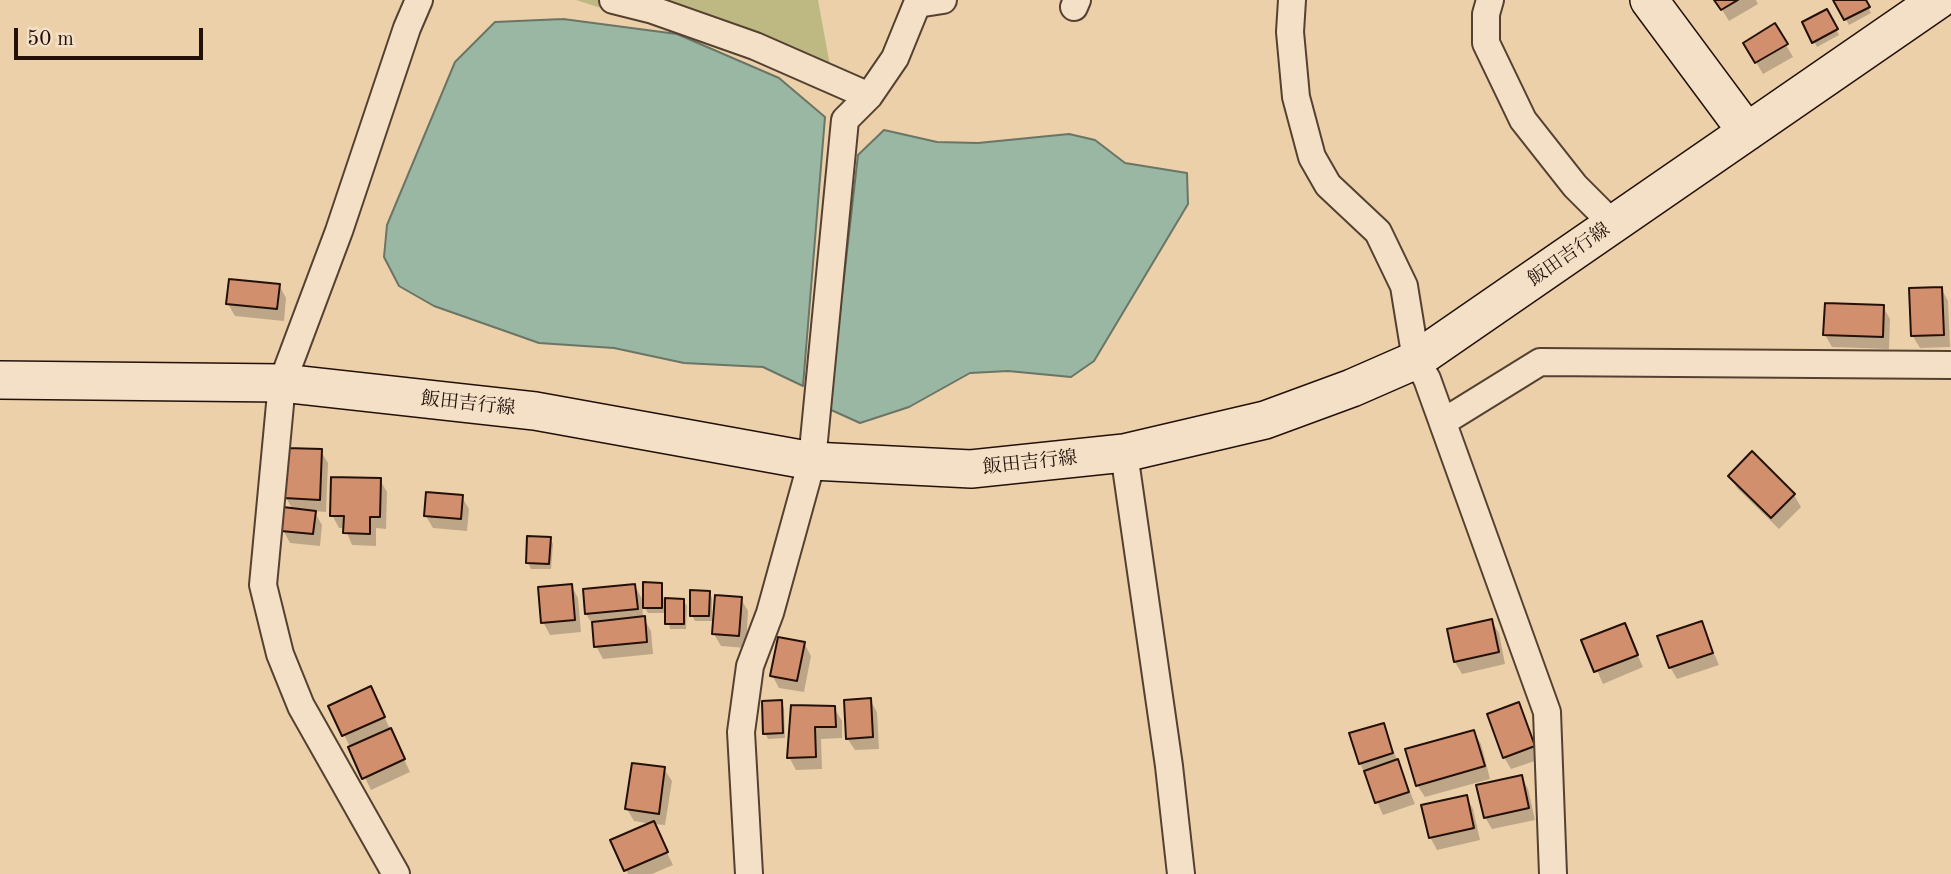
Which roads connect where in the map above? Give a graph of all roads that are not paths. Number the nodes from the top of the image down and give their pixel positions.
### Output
1 (419, 0) edge
2 (613, 0) edge
3 (943, 0) edge
4 (1292, 0) edge
5 (1490, 0) edge
6 (1649, 0) edge
7 (907, 2) edge
8 (1925, 4) edge
9 (869, 96) junction
10 (1747, 132) junction
11 (1613, 224) junction
12 (1416, 360) junction
13 (1951, 365) edge
14 (0, 380) edge
15 (282, 383) junction
16 (1443, 422) junction
17 (1125, 453) junction
18 (812, 461) junction
19 (396, 874) edge
20 (749, 874) edge
21 (1181, 874) edge
22 (1553, 874) edge

1 - 15 street
2 - 9 street
3 - 7 street
4 - 12 street
5 - 11 street
6 - 10 main road
7 - 9 street
8 - 10 main road, 飯田吉行線
9 - 18 street
10 - 11 main road, 飯田吉行線
11 - 12 main road, 飯田吉行線
12 - 16 street
12 - 17 main road, 飯田吉行線
13 - 16 street
14 - 15 main road, 飯田吉行線
15 - 18 main road, 飯田吉行線
15 - 19 street
16 - 22 street
17 - 18 main road, 飯田吉行線
17 - 21 street
18 - 20 street

